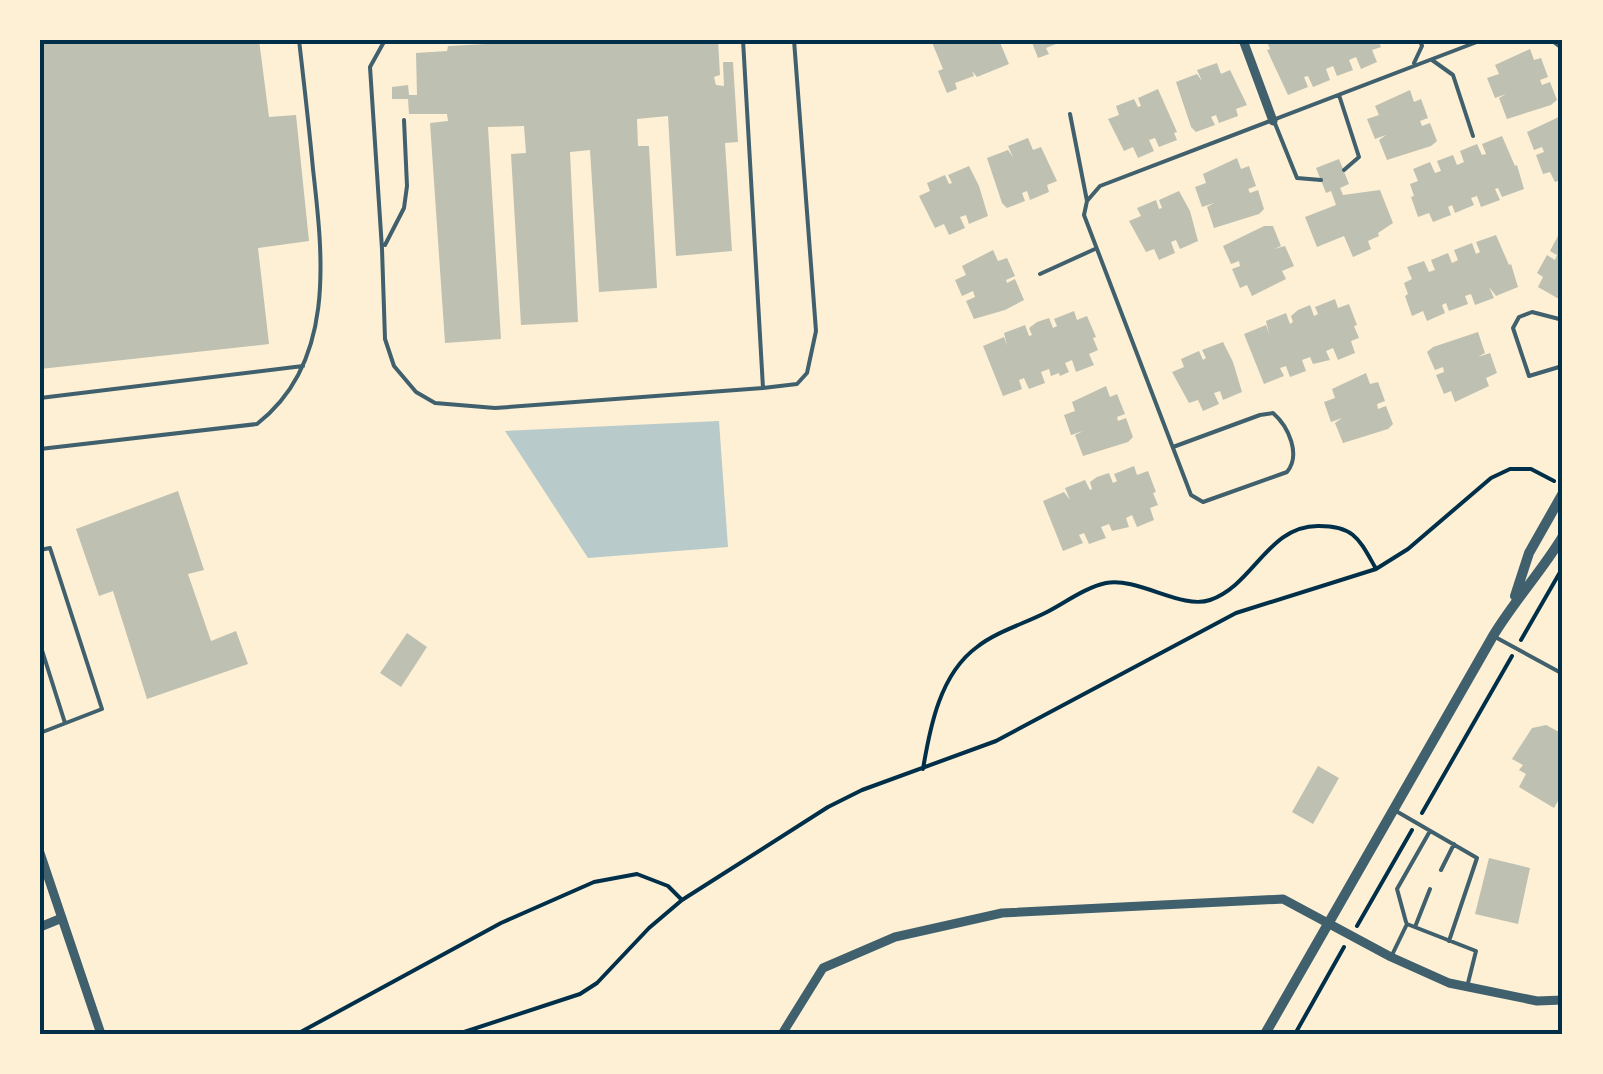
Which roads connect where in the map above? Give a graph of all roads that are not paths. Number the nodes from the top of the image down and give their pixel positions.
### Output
1 (299, 40) edge
2 (385, 40) edge
3 (743, 40) edge
4 (794, 40) edge
5 (1242, 40) edge
6 (1420, 40) edge
7 (1482, 40) edge
8 (1552, 40) edge
9 (1563, 49) edge
10 (1430, 59) junction
11 (1413, 66) junction
12 (1339, 95) junction
13 (1070, 114) dead end
14 (404, 120) dead end
15 (1273, 120) junction
16 (1473, 136) dead end
17 (1344, 170) dead end
18 (1321, 180) dead end
19 (1087, 201) junction
20 (1097, 248) junction
21 (382, 249) junction
22 (1040, 274) dead end
23 (1563, 320) edge
24 (1563, 360) edge
25 (303, 366) junction
26 (763, 388) junction
27 (40, 398) edge
28 (1173, 448) junction
29 (40, 449) edge
30 (1562, 488) edge
31 (1563, 536) edge
32 (40, 550) edge
33 (1512, 604) junction
34 (1493, 636) junction
35 (40, 644) edge
36 (1563, 674) edge
37 (65, 724) junction
38 (40, 733) edge
39 (1395, 811) junction
40 (1430, 831) junction
41 (1454, 844) junction
42 (40, 853) edge
43 (1441, 870) dead end
44 (1430, 890) dead end
45 (62, 918) junction
46 (1329, 922) junction
47 (1407, 924) junction
48 (40, 927) edge
49 (1415, 928) junction
50 (1449, 940) junction
51 (1391, 957) junction
52 (1467, 986) junction
53 (1563, 1000) edge
54 (101, 1034) edge
55 (782, 1034) edge
56 (1265, 1034) edge

1 - 25 lane
2 - 21 lane
3 - 26 lane
4 - 26 lane
5 - 15 street
6 - 11 lane
7 - 10 lane
8 - 9 lane
10 - 11 lane
10 - 16 lane
11 - 12 lane
12 - 15 lane
12 - 17 lane
13 - 19 lane
14 - 21 lane
15 - 18 lane
15 - 19 lane
19 - 20 lane
20 - 22 lane
20 - 28 lane
21 - 26 lane
23 - 24 lane
25 - 27 lane
25 - 29 lane
28 - 28 lane
30 - 33 street
31 - 33 street
32 - 37 lane
33 - 34 street
34 - 36 lane
34 - 39 street
35 - 37 lane
37 - 38 lane
39 - 40 lane
39 - 46 street
40 - 41 lane
40 - 47 lane
41 - 43 lane
41 - 50 lane
42 - 45 street
44 - 49 lane
45 - 48 street
45 - 54 street
46 - 51 street
46 - 55 street
46 - 56 street
47 - 49 lane
47 - 51 lane
49 - 50 lane
50 - 52 lane
51 - 52 street
52 - 53 street

